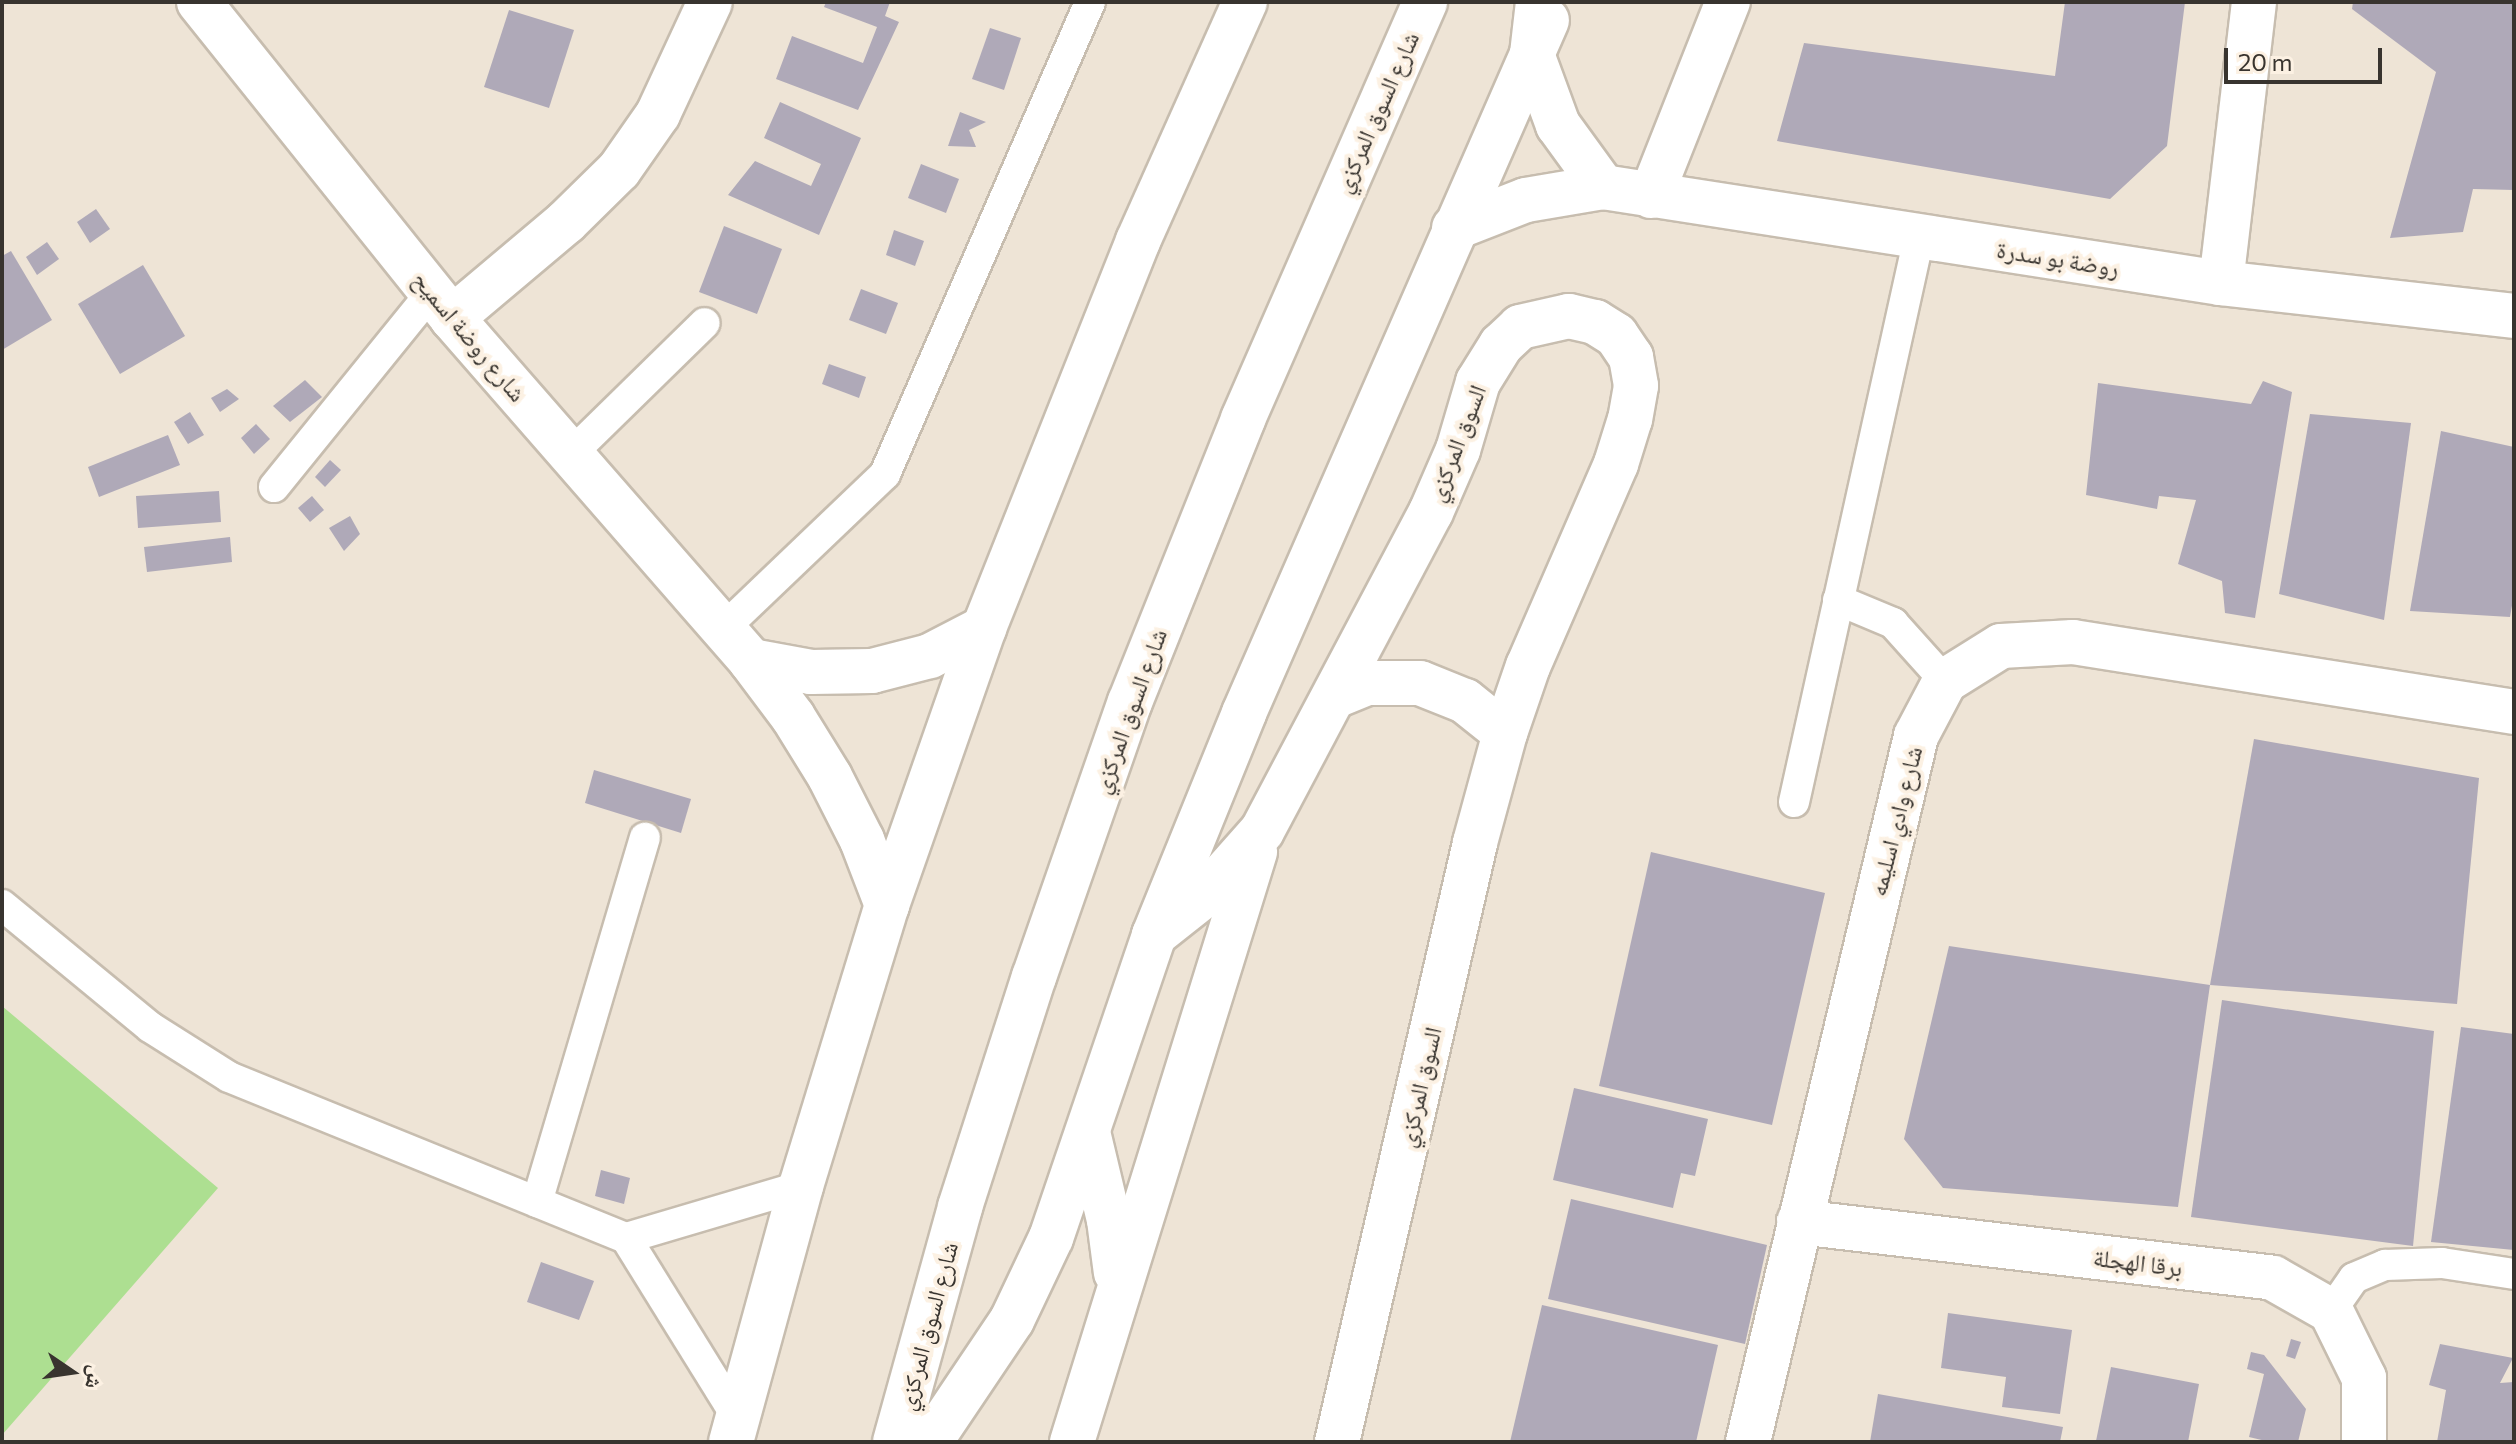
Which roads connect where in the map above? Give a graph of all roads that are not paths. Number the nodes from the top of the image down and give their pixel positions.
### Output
1 (199, 2) edge
2 (710, 2) edge
3 (1090, 2) edge
4 (1245, 2) edge
5 (1425, 2) edge
6 (1538, 2) edge
7 (1556, 2) edge
8 (1728, 2) edge
9 (2254, 2) edge
10 (1532, 54) junction
11 (1603, 187) junction
12 (1651, 196) junction
13 (1454, 228) junction
14 (1919, 237) junction
15 (2221, 283) junction
16 (442, 305) junction
17 (2514, 316) edge
18 (705, 323) dead end
19 (571, 454) junction
20 (274, 487) dead end
21 (1838, 600) junction
22 (724, 628) junction
23 (984, 628) junction
24 (751, 661) junction
25 (1945, 681) junction
26 (1335, 696) junction
27 (2514, 712) edge
28 (1505, 733) junction
29 (1794, 802) dead end
30 (1262, 831) junction
31 (645, 838) dead end
32 (2, 905) edge
33 (887, 905) junction
34 (1154, 935) junction
35 (1088, 1132) junction
36 (801, 1186) junction
37 (537, 1202) junction
38 (1799, 1222) junction
39 (626, 1238) junction
40 (2514, 1274) edge
41 (1116, 1291) junction
42 (2331, 1311) junction
43 (734, 1429) edge
44 (895, 1442) edge
45 (930, 1442) edge
46 (1072, 1442) edge
47 (1337, 1442) edge
48 (1748, 1442) edge
49 (2364, 1442) edge

1 - 16 street, شارع روضة اسميح
2 - 16 street
3 - 22 lane
4 - 23 street
5 - 44 street, شارع السوق المركزي
6 - 10 street
7 - 10 street, شارع السوق المركزي
8 - 12 street
9 - 15 street
10 - 11 street
10 - 13 street, شارع السوق المركزي
11 - 12 street, روضة بو سدرة
11 - 13 street, روضة بو سدرة
12 - 14 street, روضة بو سدرة
13 - 34 street, شارع السوق المركزي
14 - 15 street, روضة بو سدرة
14 - 21 lane
15 - 17 street, روضة بو سدرة
16 - 19 street, شارع روضة اسميح
16 - 20 lane
18 - 19 lane
19 - 22 street, شارع روضة اسميح
21 - 25 lane
21 - 29 lane
22 - 24 street, شارع روضة اسميح
23 - 24 street
23 - 33 street
24 - 33 street, شارع روضة اسميح
25 - 27 street
25 - 38 street, شارع وادي اسليمه
26 - 28 street
26 - 28 street, السوق المركزي
26 - 30 street, السوق المركزي
28 - 47 street, السوق المركزي
30 - 34 street, السوق المركزي
30 - 41 street
31 - 37 lane
32 - 37 lane
33 - 36 street
34 - 35 street, شارع السوق المركزي
35 - 41 street
35 - 45 street, شارع السوق المركزي
36 - 39 lane
36 - 43 street
37 - 39 lane
38 - 42 street, برقا الهجلة
38 - 48 street, شارع وادي اسليمه
39 - 43 lane
40 - 42 lane
41 - 46 street
42 - 49 street

